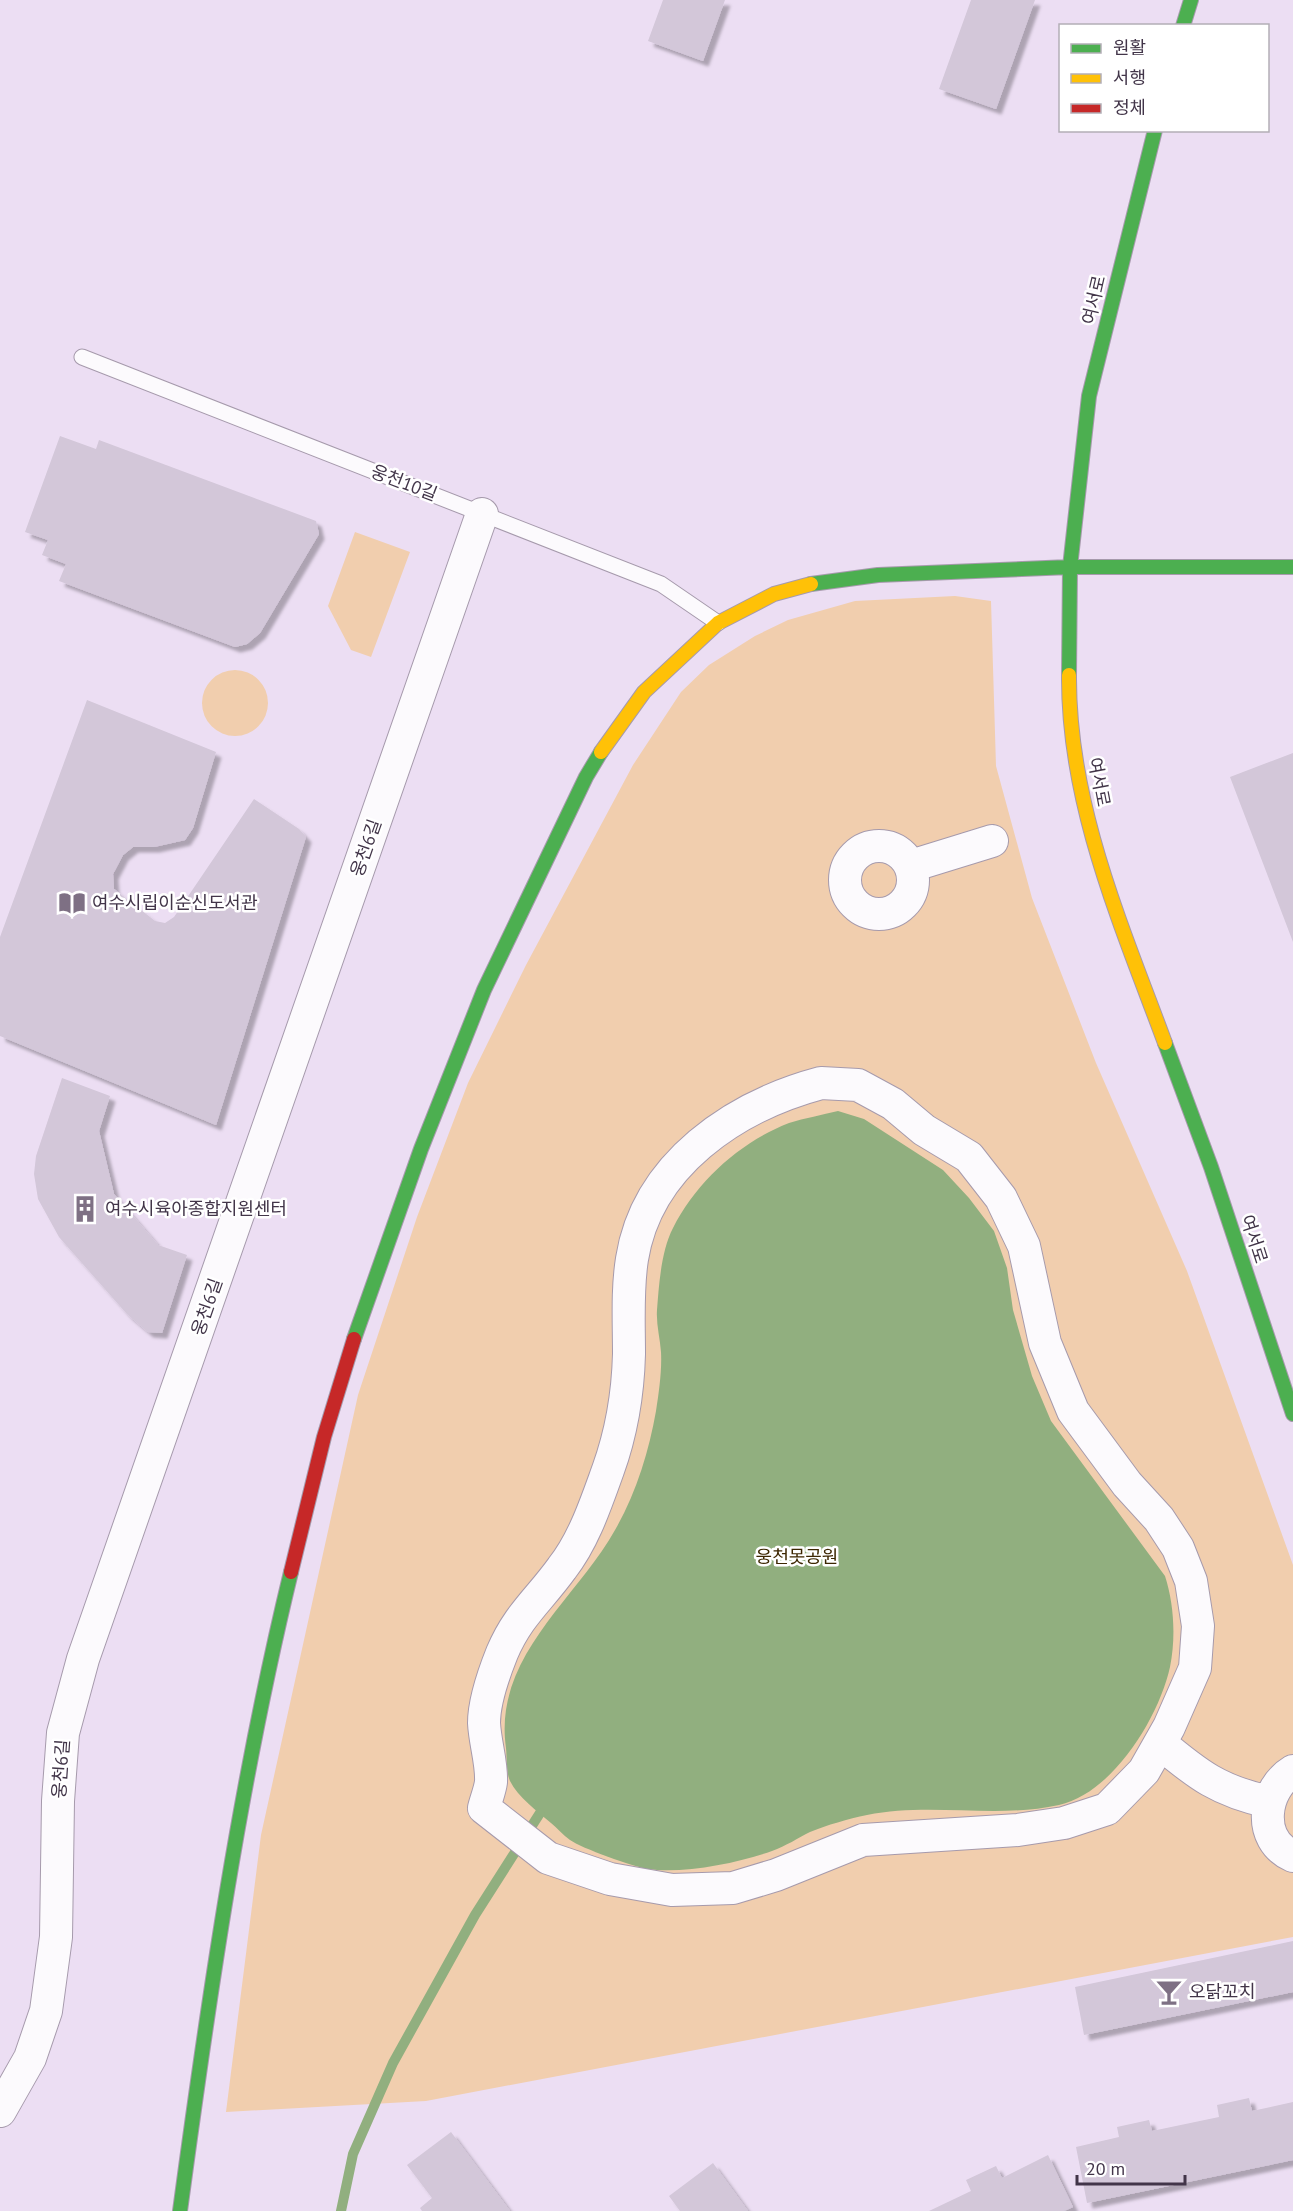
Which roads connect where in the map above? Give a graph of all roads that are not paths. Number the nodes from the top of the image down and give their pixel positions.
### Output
1 (1191, 0) edge
2 (1184, 24) edge
3 (1155, 132) edge
4 (82, 357) dead end
5 (482, 514) junction
6 (1070, 567) junction
7 (1293, 567) edge
8 (718, 623) junction
9 (992, 841) dead end
10 (911, 866) dead end
11 (1293, 1414) edge
12 (1161, 1743) junction
13 (1293, 1771) edge
14 (1269, 1802) junction
15 (1293, 1856) edge
16 (0, 2111) edge
17 (180, 2211) edge

1 - 2 street
3 - 6 street, 여서로
4 - 5 lane, 웅천10길
5 - 8 lane, 웅천10길
5 - 16 street, 웅천6길
6 - 7 street
6 - 8 street
6 - 11 street, 여서로
8 - 17 street
9 - 10 street
12 - 12 street
12 - 14 street
13 - 14 street
14 - 15 street

